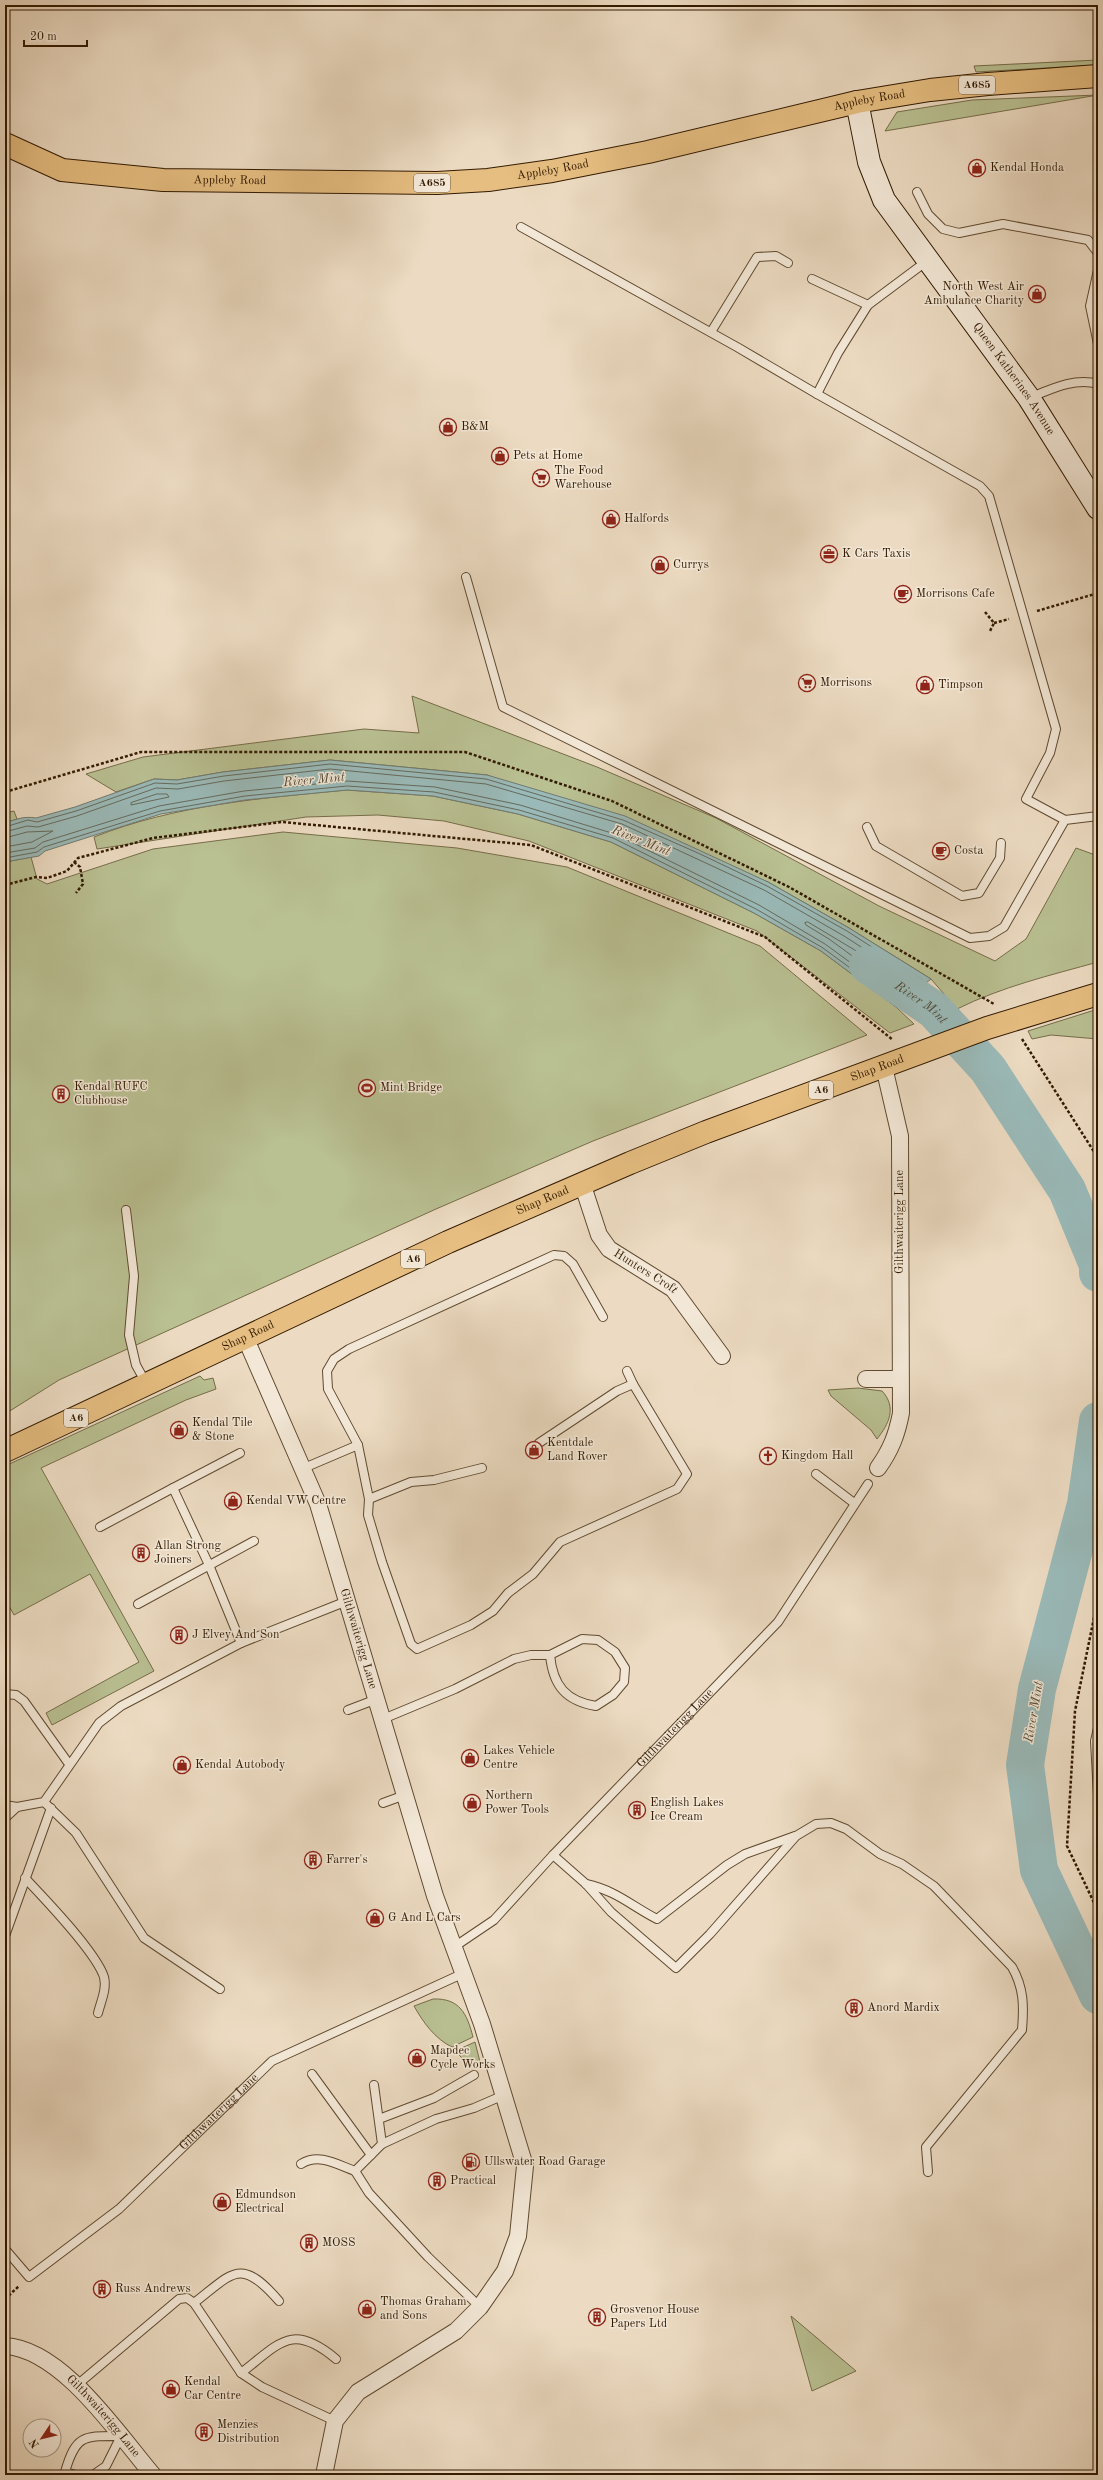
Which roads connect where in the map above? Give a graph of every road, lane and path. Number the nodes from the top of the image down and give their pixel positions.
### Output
1 (1098, 76) edge
2 (857, 102) junction
3 (5, 144) edge
4 (917, 192) dead end
5 (521, 227) dead end
6 (1098, 253) edge
7 (928, 260) junction
8 (788, 263) dead end
9 (1098, 270) edge
10 (812, 279) dead end
11 (868, 305) junction
12 (711, 332) junction
13 (1098, 344) edge
14 (1098, 384) edge
15 (817, 394) junction
16 (1028, 398) junction
17 (1098, 508) edge
18 (466, 577) dead end
19 (1098, 593) edge
20 (985, 612) dead end
21 (1023, 615) junction
22 (994, 623) junction
23 (990, 631) dead end
24 (5, 792) edge
25 (1098, 816) edge
26 (1065, 820) junction
27 (867, 827) dead end
28 (1001, 843) dead end
29 (74, 862) junction
30 (5, 885) edge
31 (76, 893) dead end
32 (1098, 994) edge
33 (998, 1006) dead end
34 (1019, 1034) dead end
35 (896, 1042) dead end
36 (884, 1067) junction
37 (1098, 1158) edge
38 (582, 1184) junction
39 (126, 1210) dead end
40 (603, 1316) dead end
41 (245, 1336) junction
42 (722, 1356) dead end
43 (627, 1371) dead end
44 (866, 1379) dead end
45 (900, 1379) junction
46 (146, 1384) junction
47 (633, 1384) junction
48 (539, 1442) dead end
49 (358, 1445) junction
50 (5, 1451) edge
51 (240, 1453) dead end
52 (304, 1468) junction
53 (482, 1468) dead end
54 (878, 1468) dead end
55 (816, 1474) dead end
56 (868, 1484) dead end
57 (173, 1488) junction
58 (369, 1499) junction
59 (854, 1503) junction
60 (100, 1526) dead end
61 (254, 1541) dead end
62 (209, 1565) junction
63 (347, 1601) junction
64 (138, 1604) dead end
65 (241, 1643) junction
66 (550, 1655) junction
67 (5, 1694) edge
68 (377, 1699) junction
69 (348, 1710) dead end
70 (382, 1719) junction
71 (1098, 1728) edge
72 (69, 1764) junction
73 (405, 1795) junction
74 (1098, 1795) edge
75 (44, 1802) junction
76 (383, 1803) dead end
77 (5, 1804) edge
78 (17, 1807) junction
79 (51, 1808) junction
80 (5, 1818) edge
81 (796, 1836) junction
82 (553, 1855) junction
83 (25, 1878) junction
84 (586, 1884) junction
85 (5, 1936) edge
86 (454, 1947) junction
87 (464, 1973) junction
88 (220, 1988) dead end
89 (98, 2013) dead end
90 (312, 2074) dead end
91 (474, 2076) dead end
92 (374, 2085) dead end
93 (504, 2095) junction
94 (379, 2119) junction
95 (382, 2144) junction
96 (371, 2155) junction
97 (300, 2164) dead end
98 (355, 2171) junction
99 (928, 2172) dead end
100 (5, 2249) edge
101 (28, 2277) junction
102 (5, 2299) edge
103 (279, 2301) dead end
104 (194, 2303) junction
105 (480, 2307) junction
106 (5, 2346) edge
107 (336, 2359) dead end
108 (241, 2373) junction
109 (77, 2385) junction
110 (335, 2421) junction
111 (121, 2436) junction
112 (62, 2474) edge
113 (76, 2475) edge
114 (93, 2475) edge
115 (153, 2475) edge
116 (324, 2475) edge

1 - 2 main road, Appleby Road / A685
2 - 3 main road, Appleby Road / A685
2 - 7 street, Queen Katherines Avenue
4 - 6 lane
5 - 12 lane
7 - 11 lane
7 - 16 street, Queen Katherines Avenue
8 - 12 lane
9 - 13 lane
10 - 11 lane
11 - 15 lane
12 - 15 lane
14 - 16 lane
15 - 21 lane
16 - 17 street, Queen Katherines Avenue
18 - 26 lane
19 - 21 path
20 - 22 path
21 - 22 path
21 - 26 lane
22 - 23 path
24 - 33 path
25 - 26 lane
27 - 28 lane
29 - 30 path
29 - 31 path
29 - 35 path
32 - 36 main road, Shap Road / A6
34 - 37 path
36 - 38 main road, Shap Road / A6
36 - 45 street, Gilthwaiterigg Lane
38 - 41 main road, Shap Road / A6
38 - 42 street, Hunters Croft
39 - 46 lane
40 - 49 lane
41 - 46 main road, Shap Road / A6
41 - 52 street, Gilthwaiterigg Lane
43 - 47 lane
44 - 45 street
45 - 54 street, Gilthwaiterigg Lane
46 - 50 main road, Shap Road / A6
47 - 48 lane
47 - 58 lane
49 - 52 lane
49 - 58 lane
51 - 57 lane
52 - 63 street, Gilthwaiterigg Lane
53 - 58 lane
55 - 59 lane
56 - 59 lane, Gilthwaiterigg Lane
57 - 60 lane
57 - 62 lane
59 - 82 lane, Gilthwaiterigg Lane
61 - 62 lane
62 - 64 lane
62 - 65 lane
63 - 65 lane
63 - 68 street, Gilthwaiterigg Lane
65 - 72 lane
66 - 66 lane
66 - 70 lane
67 - 72 lane
68 - 69 lane
68 - 70 street, Gilthwaiterigg Lane
70 - 73 street, Gilthwaiterigg Lane
71 - 74 lane
72 - 75 lane
73 - 76 lane
73 - 86 street, Gilthwaiterigg Lane
75 - 78 lane
75 - 79 lane
77 - 78 lane
78 - 80 lane
79 - 83 lane
79 - 88 lane
81 - 84 lane
81 - 84 lane
81 - 99 lane
82 - 84 lane
82 - 86 lane, Gilthwaiterigg Lane
83 - 85 lane
83 - 89 lane
86 - 87 street, Gilthwaiterigg Lane
87 - 93 street, Gilthwaiterigg Lane
87 - 101 lane, Gilthwaiterigg Lane
90 - 96 lane
91 - 94 lane
92 - 94 lane
93 - 95 lane
93 - 105 street, Gilthwaiterigg Lane
94 - 95 lane
95 - 96 lane
96 - 98 lane
97 - 98 lane
98 - 105 lane
100 - 101 lane
101 - 102 path
103 - 104 lane
104 - 108 lane
104 - 109 lane
105 - 110 street, Gilthwaiterigg Lane
106 - 109 street, Gilthwaiterigg Lane
107 - 108 lane
108 - 110 lane
109 - 111 street, Gilthwaiterigg Lane
110 - 116 street, Gilthwaiterigg Lane
111 - 112 lane
111 - 114 lane
111 - 115 street, Gilthwaiterigg Lane
112 - 113 lane

